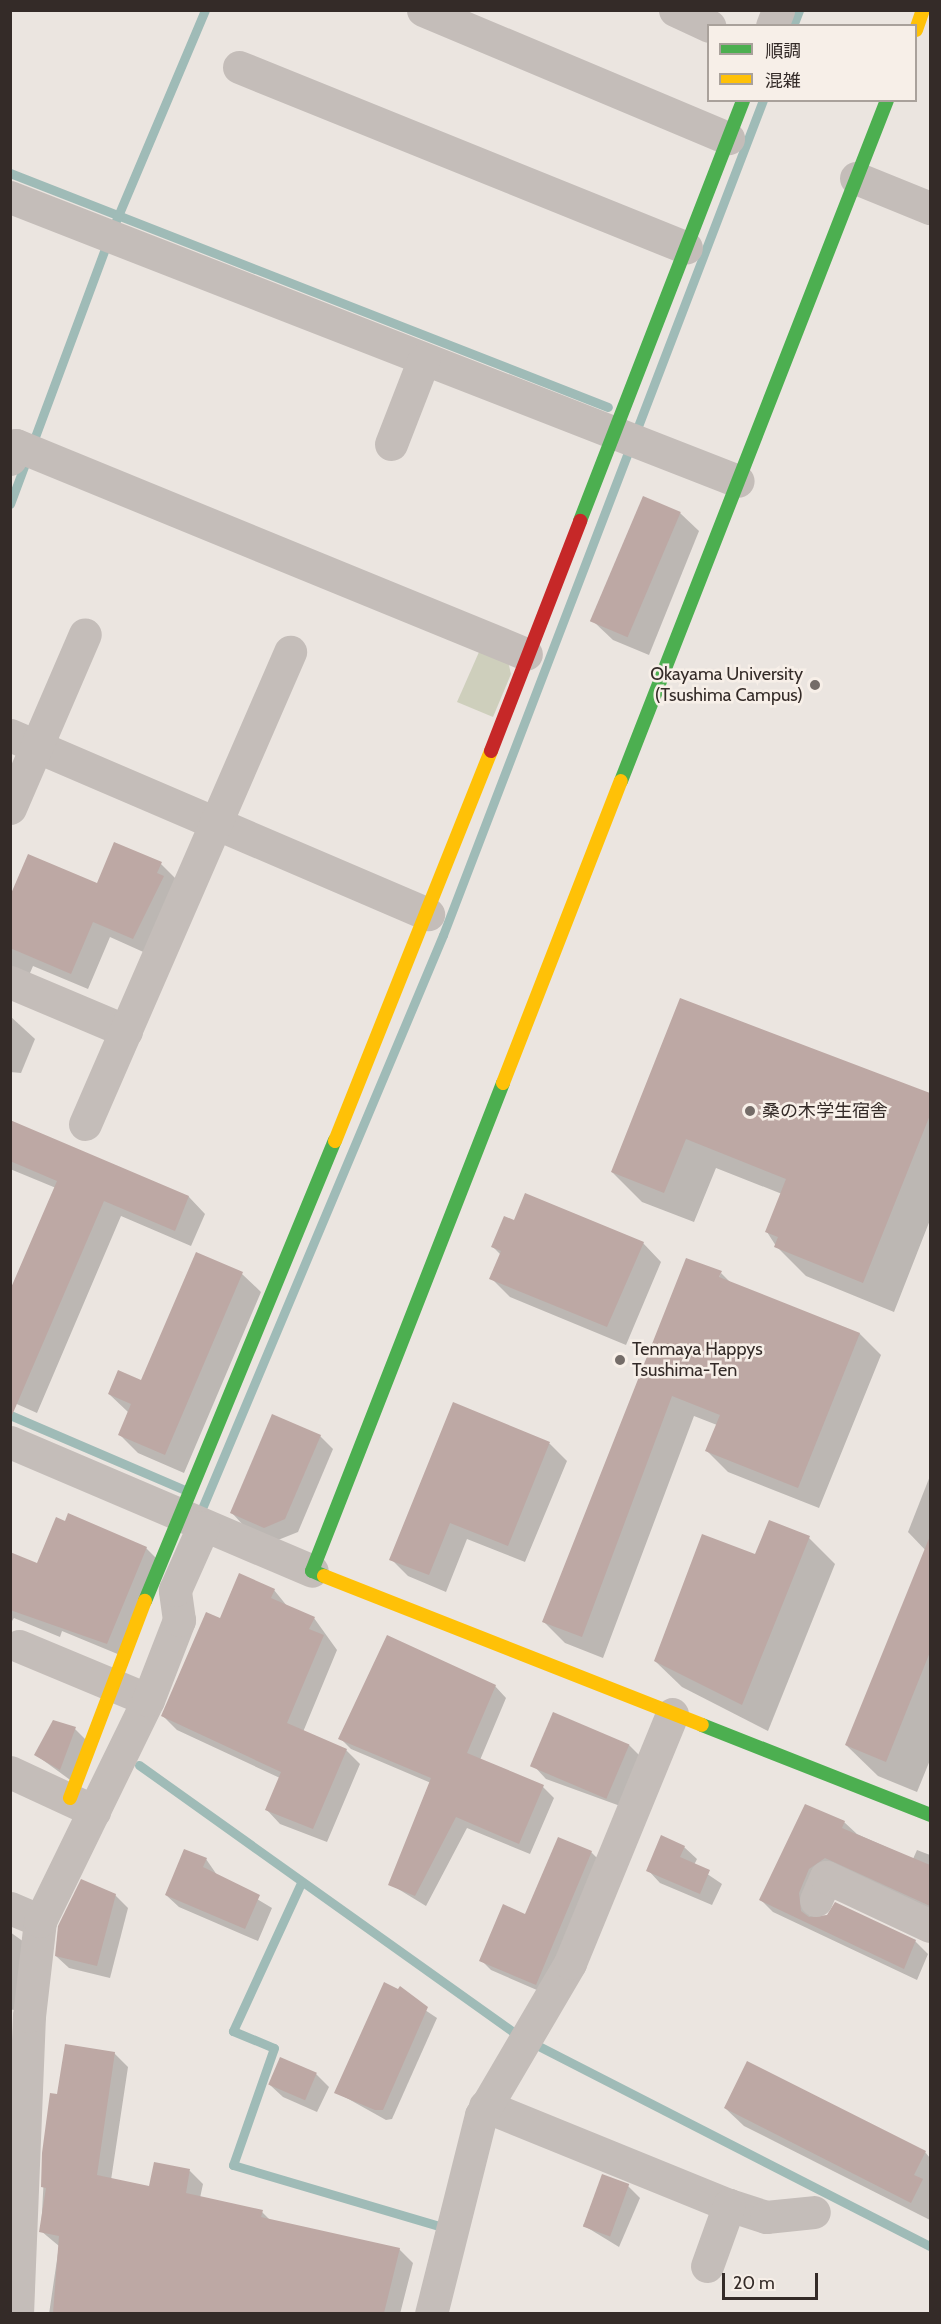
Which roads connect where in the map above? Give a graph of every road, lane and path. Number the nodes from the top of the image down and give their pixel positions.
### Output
1 (423, 10) edge
2 (675, 10) edge
3 (923, 10) edge
4 (707, 25) edge
5 (917, 25) edge
6 (239, 67) dead end
7 (742, 102) edge
8 (886, 102) edge
9 (728, 138) junction
10 (856, 178) junction
11 (10, 197) edge
12 (930, 208) edge
13 (686, 248) junction
14 (424, 359) junction
15 (627, 438) junction
16 (391, 444) dead end
17 (24, 453) edge
18 (738, 481) junction
19 (85, 634) dead end
20 (290, 652) dead end
21 (526, 654) junction
22 (24, 741) edge
23 (10, 808) edge
24 (217, 824) junction
25 (428, 914) junction
26 (10, 982) edge
27 (126, 1031) junction
28 (85, 1124) dead end
29 (10, 1442) edge
30 (190, 1514) junction
31 (312, 1571) junction
32 (19, 1646) dead end
33 (111, 1684) junction
34 (148, 1700) junction
35 (672, 1714) junction
36 (10, 1772) edge
37 (82, 1805) junction
38 (930, 1815) edge
39 (816, 1900) dead end
40 (10, 1908) edge
41 (40, 1921) junction
42 (930, 1926) edge
43 (19, 2053) edge
44 (485, 2106) junction
45 (729, 2205) junction
46 (814, 2212) dead end
47 (15, 2218) edge
48 (707, 2266) dead end
49 (17, 2313) edge
50 (431, 2313) edge

1 - 9 street
2 - 4 street
3 - 5 street
6 - 13 street
7 - 9 street
8 - 10 street
9 - 13 street
10 - 12 street
10 - 18 street
11 - 14 street
13 - 15 street
14 - 15 street
14 - 16 street
15 - 18 street
15 - 21 street
17 - 21 street
18 - 31 street
19 - 22 street
20 - 24 street
21 - 25 street
22 - 23 street
22 - 24 street
24 - 25 street
24 - 27 street
25 - 30 street
26 - 27 street
27 - 28 street
29 - 30 street
30 - 31 street
30 - 33 street
30 - 34 street
31 - 35 street
32 - 33 street
33 - 34 street
33 - 37 street
34 - 37 street
35 - 38 street
35 - 44 street
36 - 37 street
37 - 41 street
39 - 42 street
40 - 41 street
41 - 43 street
43 - 47 street
44 - 45 street
44 - 50 street
45 - 46 street
45 - 48 street
47 - 49 street

